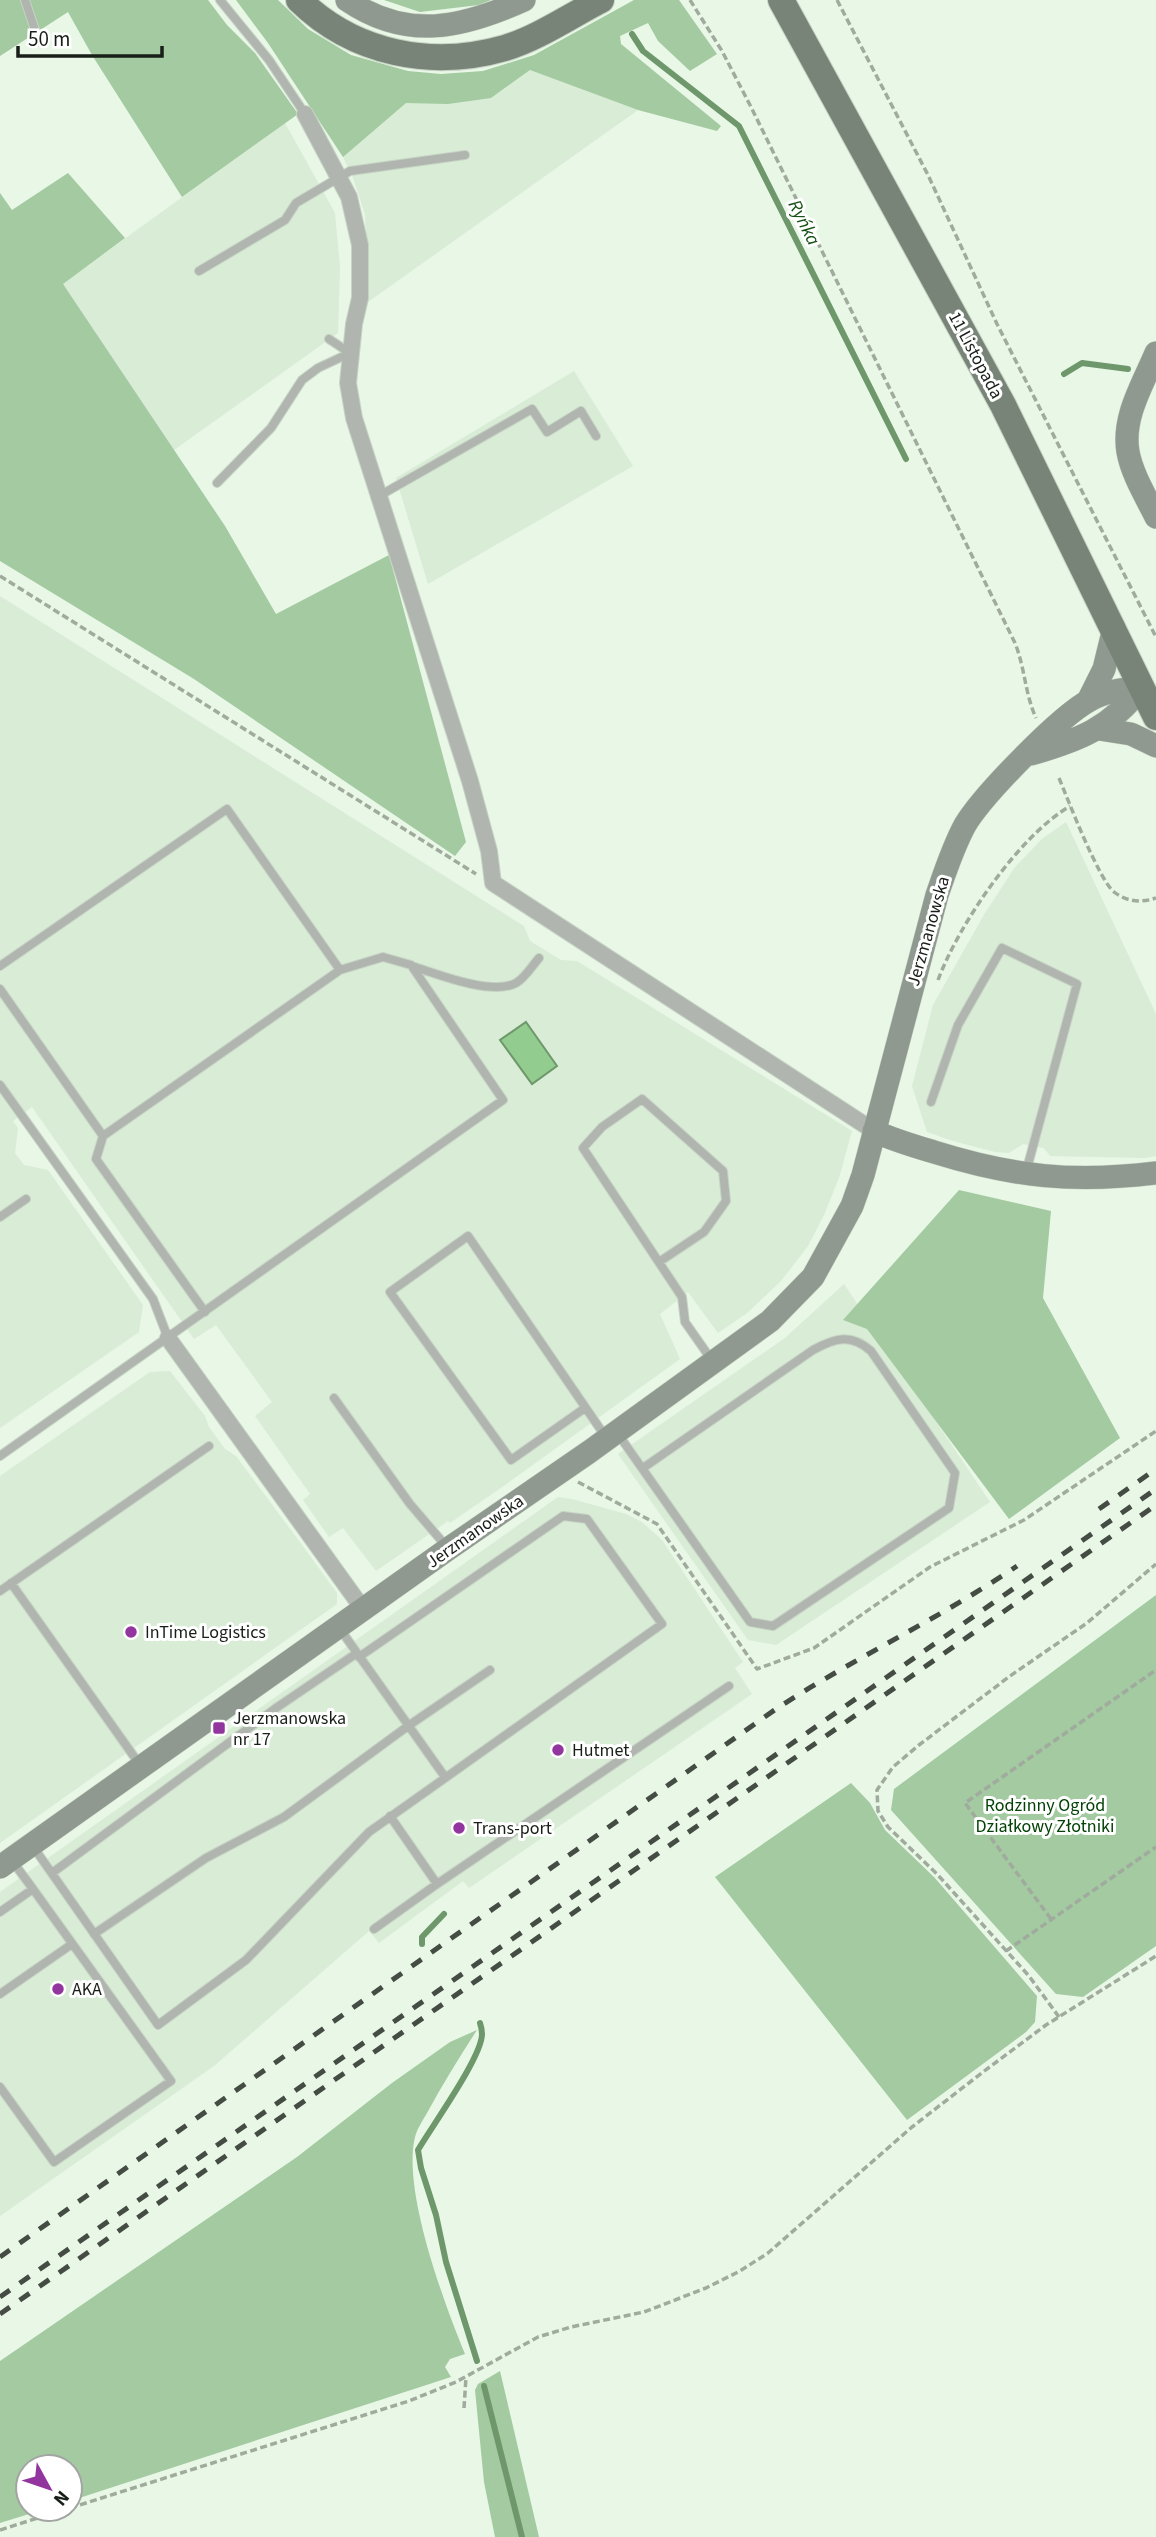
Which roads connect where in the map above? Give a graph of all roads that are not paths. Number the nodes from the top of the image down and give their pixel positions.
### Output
1 (25, 0) edge
2 (220, 0) edge
3 (299, 0) edge
4 (347, 0) edge
5 (524, 0) edge
6 (601, 0) edge
7 (783, 1) edge
8 (39, 43) dead end
9 (305, 114) joint
10 (465, 155) dead end
11 (340, 177) junction
12 (199, 271) dead end
13 (329, 339) dead end
14 (350, 353) junction
15 (1154, 359) edge
16 (596, 436) dead end
17 (217, 483) dead end
18 (379, 496) junction
19 (1156, 517) edge
20 (1114, 628) junction
21 (1142, 687) junction
22 (1088, 701) junction
23 (1156, 716) edge
24 (1099, 729) junction
25 (1156, 746) edge
26 (1028, 755) junction
27 (539, 958) dead end
28 (411, 965) junction
29 (0, 966) edge
30 (341, 970) junction
31 (0, 989) edge
32 (0, 1084) edge
33 (931, 1102) dead end
34 (874, 1131) junction
35 (103, 1136) junction
36 (1156, 1173) edge
37 (1026, 1175) junction
38 (26, 1199) dead end
39 (0, 1217) edge
40 (659, 1262) junction
41 (205, 1312) junction
42 (168, 1338) junction
43 (713, 1362) junction
44 (334, 1398) dead end
45 (585, 1408) junction
46 (612, 1435) junction
47 (209, 1446) dead end
48 (0, 1455) edge
49 (643, 1468) junction
50 (448, 1549) junction
51 (11, 1583) junction
52 (0, 1591) edge
53 (363, 1609) junction
54 (338, 1627) junction
55 (358, 1655) junction
56 (490, 1670) dead end
57 (729, 1686) dead end
58 (408, 1726) junction
59 (142, 1767) junction
60 (445, 1777) junction
61 (390, 1816) junction
62 (32, 1844) junction
63 (5, 1863) edge
64 (52, 1873) junction
65 (437, 1884) junction
66 (33, 1889) junction
67 (0, 1912) edge
68 (374, 1929) dead end
69 (94, 1934) junction
70 (72, 1944) junction
71 (0, 1994) edge
72 (0, 2087) edge

1 - 8 lane
2 - 9 lane
3 - 6 main road
4 - 5 street
7 - 20 main road, 11 Listopada
9 - 11 street
10 - 11 lane
11 - 12 lane
11 - 14 street
13 - 14 lane
14 - 17 lane
14 - 18 street
15 - 19 street
16 - 18 lane
18 - 34 street
20 - 21 main road, 11 Listopada
20 - 22 street, Jerzmanowska
21 - 22 street, Jerzmanowska
21 - 23 main road, 11 Listopada
21 - 24 street
22 - 26 street, Jerzmanowska
24 - 25 street
24 - 26 street
26 - 34 street, Jerzmanowska
27 - 28 lane
28 - 30 lane
28 - 41 lane
29 - 30 lane
30 - 35 lane
31 - 35 lane
32 - 42 lane
33 - 37 lane
34 - 37 street
34 - 43 street, Jerzmanowska
35 - 41 lane
36 - 37 street
38 - 39 lane
40 - 40 lane
40 - 43 lane
41 - 42 lane
42 - 48 lane
42 - 53 street
43 - 46 street, Jerzmanowska
44 - 50 lane
45 - 45 lane
45 - 46 lane
46 - 49 lane
46 - 50 street, Jerzmanowska
47 - 51 lane
49 - 49 lane
50 - 53 street, Jerzmanowska
51 - 52 lane
51 - 59 lane
53 - 54 street, Jerzmanowska
54 - 55 lane
54 - 59 street, Jerzmanowska
55 - 58 lane
55 - 60 lane
55 - 64 lane
56 - 58 lane
57 - 65 lane
58 - 60 lane
58 - 69 lane
59 - 62 street, Jerzmanowska
60 - 61 lane
61 - 65 lane
61 - 69 lane
62 - 63 street, Jerzmanowska
62 - 64 lane
63 - 66 lane
64 - 69 lane
65 - 68 lane
66 - 67 lane
66 - 70 lane
70 - 71 lane
70 - 72 lane

